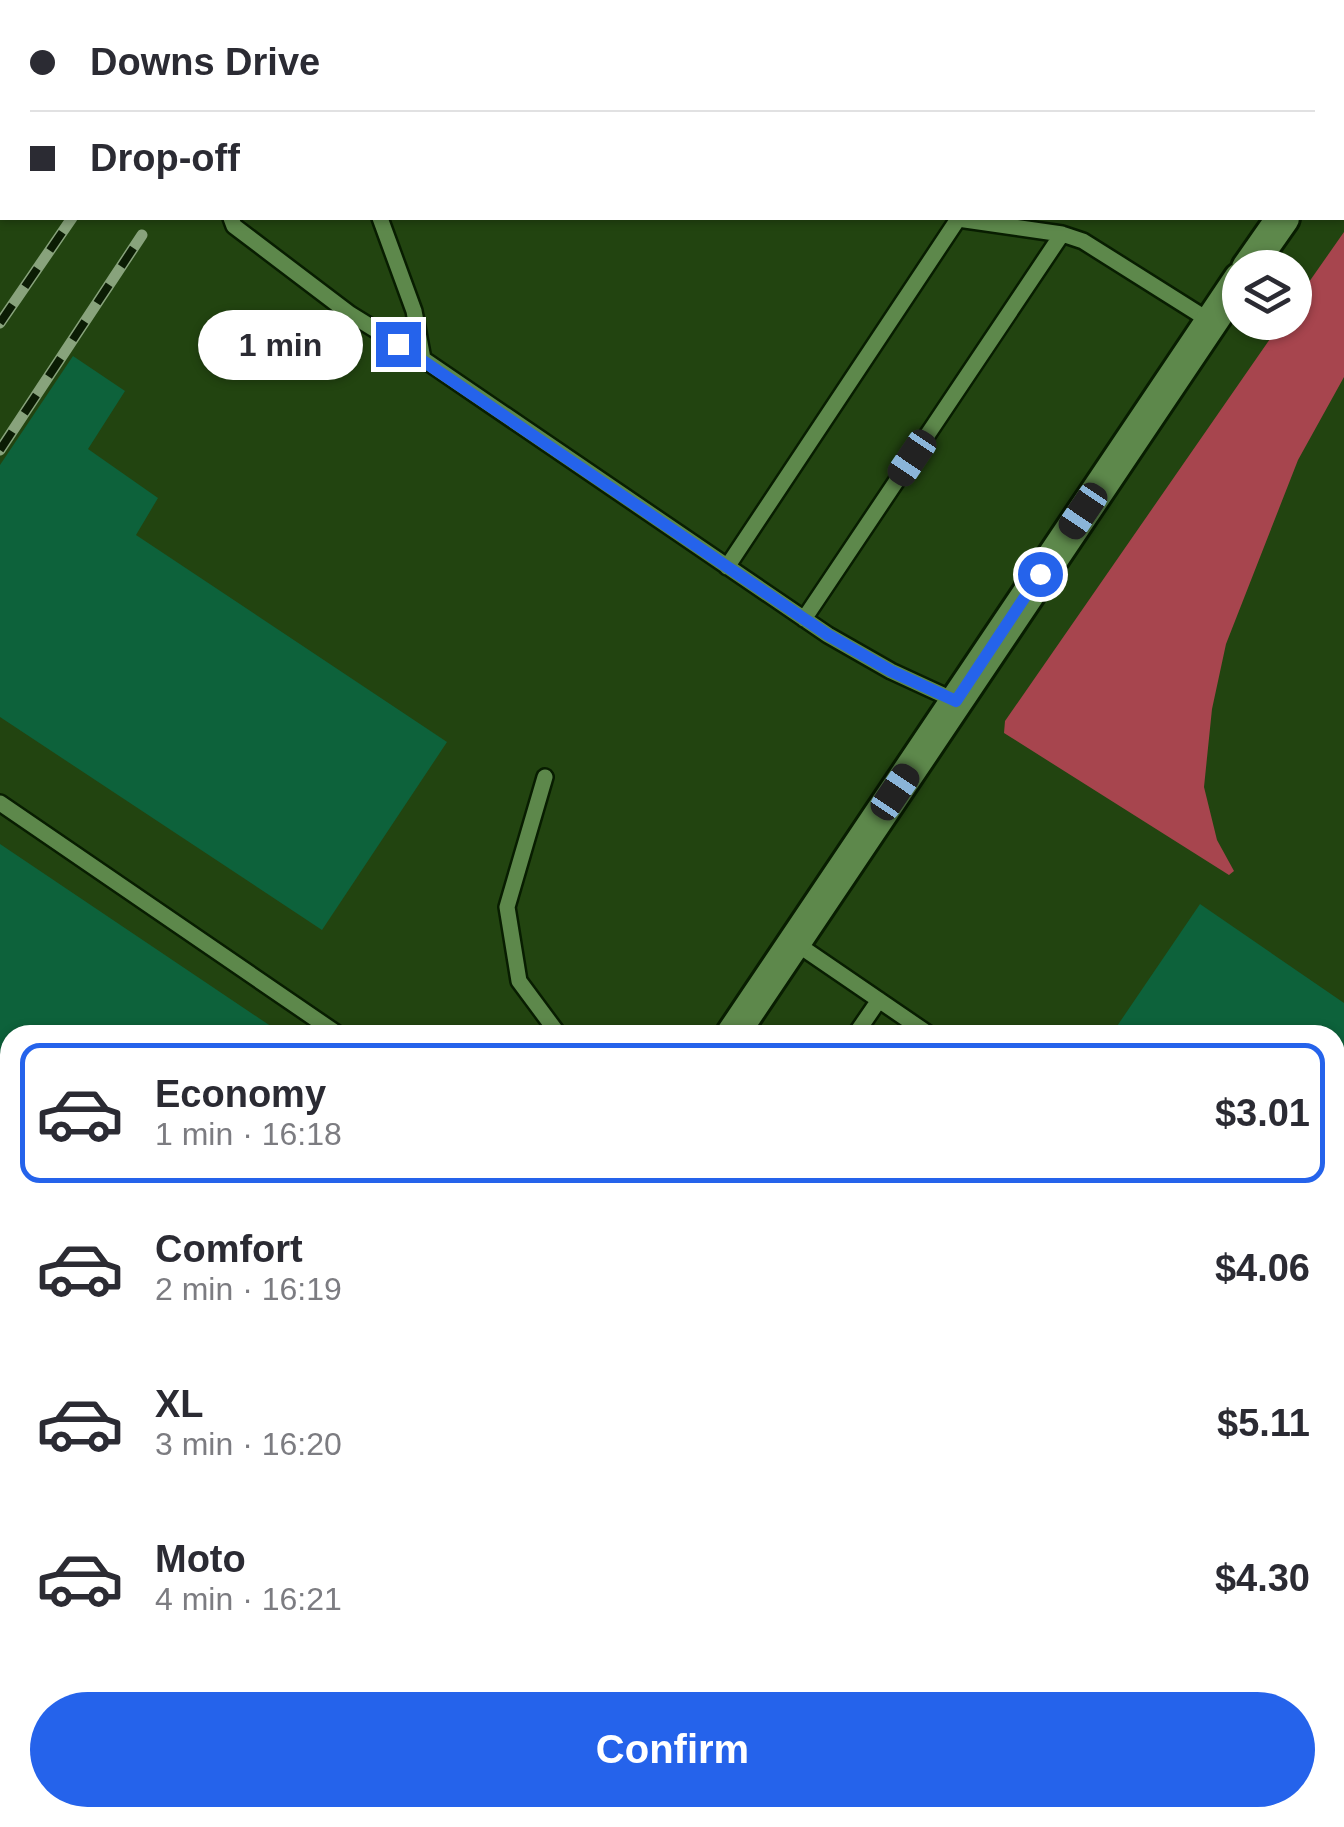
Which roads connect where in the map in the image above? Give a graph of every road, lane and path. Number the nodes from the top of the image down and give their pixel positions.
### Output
1 (232, 220) edge
2 (381, 220) edge
3 (957, 220) edge
4 (965, 220) edge
5 (1282, 220) edge
6 (1062, 234) junction
7 (1261, 250) edge
8 (1222, 305) edge
9 (1210, 322) junction
10 (423, 359) junction
11 (727, 567) junction
12 (804, 619) junction
13 (956, 701) junction
14 (545, 777) dead end
15 (0, 802) edge
16 (794, 942) junction
17 (879, 1000) junction
18 (325, 1025) edge
19 (552, 1025) edge
20 (739, 1025) edge
21 (862, 1025) edge
22 (915, 1025) edge

1 - 10 lane
2 - 10 lane
3 - 11 lane
4 - 6 lane
5 - 7 street
6 - 9 lane
6 - 12 lane
8 - 9 street
9 - 13 street
10 - 11 lane
11 - 12 lane
12 - 13 lane
13 - 16 street
14 - 19 lane
15 - 18 lane
16 - 17 lane
16 - 20 street
17 - 21 lane
17 - 22 lane

